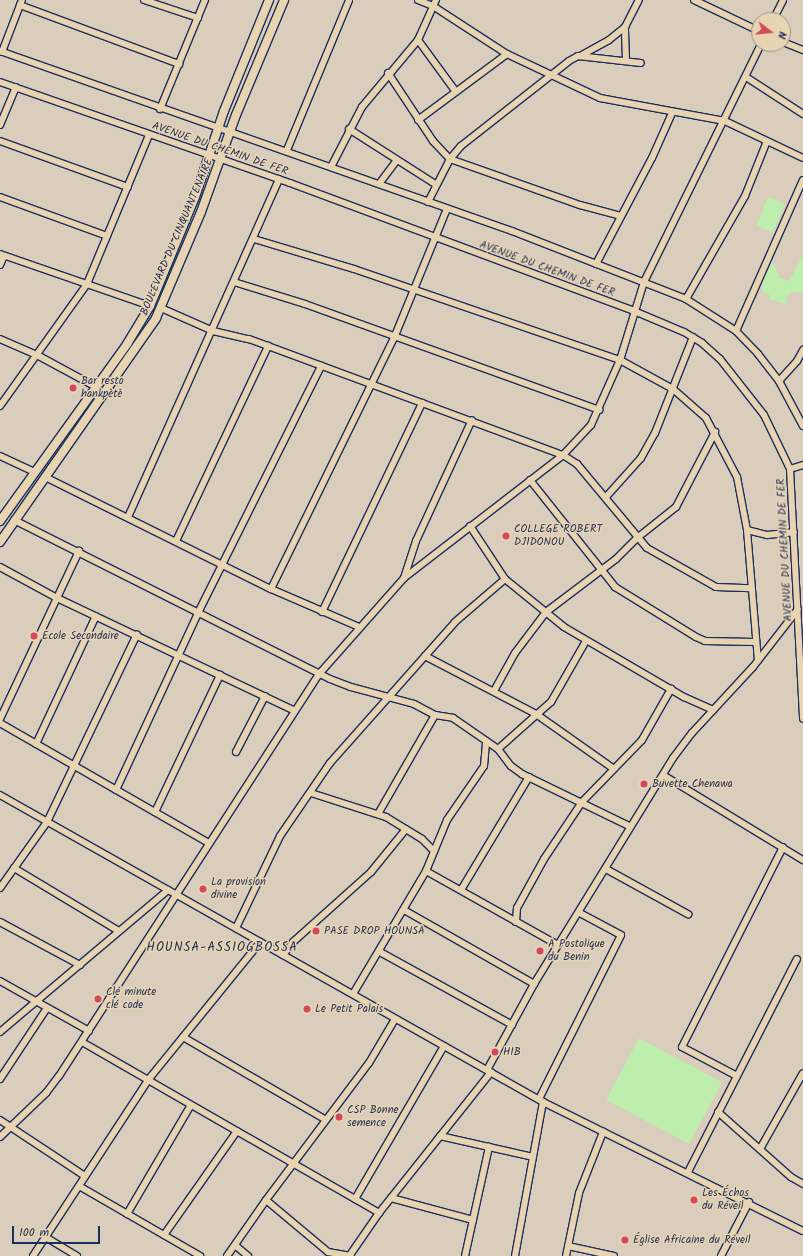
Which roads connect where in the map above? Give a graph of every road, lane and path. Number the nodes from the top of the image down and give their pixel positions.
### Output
1 (144, 0) edge
2 (205, 0) edge
3 (269, 0) edge
4 (284, 0) edge
5 (349, 0) edge
6 (418, 0) edge
7 (639, 0) edge
8 (694, 0) edge
9 (783, 0) edge
10 (21, 2) edge
11 (434, 3) edge
12 (777, 12) edge
13 (198, 18) junction
14 (625, 27) junction
15 (751, 27) edge
16 (418, 40) junction
17 (791, 45) edge
18 (803, 50) edge
19 (1, 52) edge
20 (757, 52) edge
21 (507, 54) junction
22 (578, 56) junction
23 (626, 60) junction
24 (641, 63) dead end
25 (179, 64) junction
26 (388, 73) junction
27 (550, 77) junction
28 (746, 77) junction
29 (0, 82) edge
30 (16, 88) junction
31 (456, 92) junction
32 (160, 109) junction
33 (672, 113) junction
34 (803, 114) edge
35 (418, 120) junction
36 (725, 121) junction
37 (0, 125) edge
38 (218, 128) junction
39 (349, 128) junction
40 (230, 133) junction
41 (149, 135) junction
42 (0, 141) edge
43 (767, 141) junction
44 (288, 150) junction
45 (210, 157) junction
46 (803, 158) edge
47 (450, 159) junction
48 (397, 160) junction
49 (221, 161) junction
50 (331, 167) junction
51 (279, 179) junction
52 (803, 180) edge
53 (379, 184) junction
54 (435, 184) junction
55 (128, 186) junction
56 (0, 197) edge
57 (428, 202) junction
58 (448, 209) junction
59 (621, 216) junction
60 (107, 236) junction
61 (254, 239) junction
62 (436, 239) junction
63 (2, 255) edge
64 (596, 264) junction
65 (0, 265) edge
66 (234, 282) junction
67 (644, 282) junction
68 (87, 284) junction
69 (415, 292) junction
70 (686, 299) junction
71 (150, 306) junction
72 (161, 308) junction
73 (634, 311) junction
74 (213, 331) junction
75 (736, 331) junction
76 (693, 337) junction
77 (394, 338) junction
78 (0, 339) edge
79 (268, 346) junction
80 (803, 350) edge
81 (37, 355) junction
82 (620, 360) junction
83 (321, 366) junction
84 (779, 381) junction
85 (372, 384) junction
86 (96, 387) junction
87 (673, 390) junction
88 (2, 399) edge
89 (422, 402) junction
90 (0, 406) edge
91 (599, 410) junction
92 (472, 420) junction
93 (802, 422) edge
94 (715, 432) junction
95 (563, 454) junction
96 (0, 456) edge
97 (803, 465) edge
98 (790, 469) junction
99 (35, 472) junction
100 (45, 477) junction
101 (530, 480) junction
102 (606, 497) junction
103 (1, 517) edge
104 (128, 517) junction
105 (14, 520) junction
106 (470, 526) junction
107 (748, 530) junction
108 (794, 532) junction
109 (637, 538) junction
110 (176, 541) junction
111 (0, 542) edge
112 (79, 551) junction
113 (223, 564) junction
114 (0, 567) edge
115 (600, 570) junction
116 (404, 578) junction
117 (505, 579) junction
118 (751, 588) junction
119 (271, 590) junction
120 (57, 598) junction
121 (798, 609) junction
122 (199, 611) junction
123 (322, 612) junction
124 (546, 612) junction
125 (96, 616) junction
126 (359, 627) junction
127 (137, 634) junction
128 (586, 641) junction
129 (755, 642) junction
130 (180, 655) junction
131 (425, 656) junction
132 (758, 661) junction
133 (320, 673) junction
134 (220, 675) junction
135 (671, 689) junction
136 (494, 691) junction
137 (265, 696) junction
138 (388, 697) junction
139 (714, 710) junction
140 (295, 711) junction
141 (536, 714) junction
142 (435, 715) junction
143 (0, 719) edge
144 (803, 719) edge
145 (0, 723) edge
146 (486, 741) junction
147 (36, 744) junction
148 (498, 749) junction
149 (236, 752) dead end
150 (74, 766) junction
151 (614, 769) junction
152 (663, 774) junction
153 (529, 777) junction
154 (116, 790) junction
155 (311, 793) junction
156 (0, 795) edge
157 (582, 802) junction
158 (155, 812) junction
159 (378, 814) junction
160 (47, 822) junction
161 (629, 826) junction
162 (406, 829) junction
163 (209, 843) junction
164 (783, 847) junction
165 (434, 850) junction
166 (803, 860) edge
167 (14, 868) junction
168 (606, 869) junction
169 (426, 871) junction
170 (0, 888) edge
171 (168, 890) junction
172 (461, 890) junction
173 (176, 894) junction
174 (404, 910) junction
175 (580, 913) junction
176 (688, 914) dead end
177 (0, 922) edge
178 (516, 922) junction
179 (236, 928) junction
180 (119, 931) junction
181 (260, 942) junction
182 (558, 945) junction
183 (380, 952) junction
184 (283, 955) junction
185 (797, 959) dead end
186 (80, 965) junction
187 (0, 981) edge
188 (534, 984) junction
189 (353, 994) junction
190 (36, 1001) junction
191 (47, 1008) junction
192 (395, 1019) junction
193 (512, 1025) junction
194 (88, 1031) junction
195 (0, 1032) edge
196 (183, 1037) junction
197 (82, 1042) junction
198 (444, 1046) junction
199 (489, 1071) junction
200 (803, 1073) edge
201 (737, 1076) junction
202 (0, 1079) edge
203 (148, 1080) junction
204 (541, 1100) junction
205 (192, 1105) junction
206 (718, 1112) junction
207 (0, 1120) edge
208 (326, 1120) junction
209 (9, 1126) junction
210 (237, 1131) junction
211 (603, 1132) junction
212 (440, 1136) junction
213 (0, 1137) edge
214 (489, 1147) junction
215 (760, 1149) junction
216 (533, 1157) junction
217 (294, 1164) junction
218 (688, 1172) junction
219 (85, 1176) junction
220 (803, 1184) edge
221 (79, 1186) junction
222 (391, 1198) junction
223 (355, 1199) junction
224 (266, 1200) junction
225 (749, 1202) junction
226 (379, 1213) junction
227 (127, 1214) junction
228 (473, 1220) junction
229 (803, 1231) edge
230 (164, 1235) junction
231 (47, 1238) junction
232 (236, 1246) junction
233 (568, 1246) junction
234 (33, 1256) edge
235 (77, 1256) edge
236 (200, 1256) edge
237 (227, 1256) edge
238 (248, 1256) edge
239 (350, 1256) edge
240 (465, 1256) edge
241 (515, 1256) edge
242 (566, 1256) edge
243 (614, 1256) edge
244 (722, 1256) edge

1 - 13 street
2 - 13 street
3 - 38 main road, BOULEVARD DU CINQUANTENAIRE
4 - 40 main road, BOULEVARD DU CINQUANTENAIRE
5 - 44 street
6 - 11 street
7 - 14 street
8 - 15 street
9 - 12 street
10 - 19 street
10 - 25 street
11 - 16 street
11 - 21 street
13 - 25 street
14 - 22 street
14 - 23 street
16 - 26 street
16 - 31 street
17 - 18 street
19 - 32 street, AVENUE DU CHEMIN DE FER
20 - 28 street
21 - 27 street
21 - 31 street
22 - 23 street
22 - 27 street
23 - 24 street
25 - 32 street
26 - 35 street
26 - 39 street
27 - 33 street
27 - 47 street
28 - 34 street
28 - 36 street
29 - 30 street, AVENUE DU CHEMIN DE FER
30 - 37 street
30 - 41 street, AVENUE DU CHEMIN DE FER
31 - 35 street
32 - 38 street, AVENUE DU CHEMIN DE FER
33 - 36 street
33 - 59 street
35 - 47 street
36 - 43 street
36 - 67 street
38 - 40 street, AVENUE DU CHEMIN DE FER
38 - 45 main road, BOULEVARD DU CINQUANTENAIRE
39 - 48 street
39 - 50 street
40 - 44 street, AVENUE DU CHEMIN DE FER
40 - 49 main road, BOULEVARD DU CINQUANTENAIRE
41 - 45 street, AVENUE DU CHEMIN DE FER
41 - 55 street
42 - 55 street
43 - 46 street
43 - 70 street
44 - 50 street, AVENUE DU CHEMIN DE FER
45 - 49 street, AVENUE DU CHEMIN DE FER
45 - 71 main road, BOULEVARD DU CINQUANTENAIRE
47 - 54 street
47 - 59 street
48 - 53 street
48 - 54 street
49 - 51 street, AVENUE DU CHEMIN DE FER
49 - 72 main road, BOULEVARD DU CINQUANTENAIRE
50 - 53 street, AVENUE DU CHEMIN DE FER
51 - 61 street
51 - 62 street, AVENUE DU CHEMIN DE FER
52 - 75 street
53 - 57 street, AVENUE DU CHEMIN DE FER
54 - 57 street
55 - 60 street
56 - 60 street
57 - 58 street, AVENUE DU CHEMIN DE FER
58 - 62 street
58 - 64 street, AVENUE DU CHEMIN DE FER
59 - 64 street
60 - 68 street
61 - 66 street
61 - 69 street
62 - 69 street
62 - 73 street, AVENUE DU CHEMIN DE FER
63 - 65 street
63 - 68 street
64 - 67 street, AVENUE DU CHEMIN DE FER
66 - 74 street
66 - 77 street
67 - 70 street, AVENUE DU CHEMIN DE FER
67 - 73 street
68 - 71 street
68 - 81 street
69 - 77 street
69 - 82 street
70 - 75 street, AVENUE DU CHEMIN DE FER
71 - 86 main road, BOULEVARD DU CINQUANTENAIRE
72 - 74 street
72 - 100 main road, BOULEVARD DU CINQUANTENAIRE
73 - 76 street, AVENUE DU CHEMIN DE FER
73 - 82 street
74 - 79 street
74 - 104 street
75 - 84 street, AVENUE DU CHEMIN DE FER
76 - 87 street
76 - 98 street, AVENUE DU CHEMIN DE FER
77 - 85 street
77 - 91 street
78 - 81 street
79 - 83 street
79 - 110 street
80 - 84 street
81 - 86 street
81 - 88 street
82 - 87 street
82 - 91 street
83 - 85 street
83 - 113 street
84 - 93 street, AVENUE DU CHEMIN DE FER
85 - 89 street
85 - 119 street
86 - 99 main road, BOULEVARD DU CINQUANTENAIRE
87 - 94 street
87 - 102 street
88 - 90 street
89 - 92 street
89 - 123 street
91 - 95 street
92 - 95 street
92 - 116 street
94 - 107 street
94 - 109 street
95 - 101 street
95 - 102 street
96 - 99 street
97 - 98 street
98 - 108 street, AVENUE DU CHEMIN DE FER
99 - 103 main road, BOULEVARD DU CINQUANTENAIRE
100 - 104 street
100 - 105 main road, BOULEVARD DU CINQUANTENAIRE
101 - 106 street
101 - 115 street
102 - 109 street
104 - 110 street
105 - 111 main road, BOULEVARD DU CINQUANTENAIRE
105 - 112 street
106 - 116 street
106 - 117 street
107 - 108 street
107 - 118 street
108 - 121 street, AVENUE DU CHEMIN DE FER
109 - 115 street
109 - 118 street
110 - 113 street
112 - 120 street
112 - 122 street
113 - 119 street
113 - 122 street
114 - 120 street
115 - 124 street
115 - 129 street
116 - 126 street
117 - 124 street
117 - 131 street
118 - 129 street
119 - 123 street
120 - 125 street
120 - 143 street
121 - 132 street
121 - 144 street, AVENUE DU CHEMIN DE FER
122 - 130 street
122 - 133 street
123 - 126 street
124 - 128 street
124 - 136 street
125 - 127 street
125 - 147 street
126 - 133 street
127 - 130 street
127 - 150 street
128 - 135 street
128 - 141 street
129 - 132 street
130 - 134 street
130 - 154 street
131 - 136 street
131 - 138 street
132 - 139 street
133 - 138 street
133 - 140 street
134 - 137 street
134 - 158 street
135 - 139 street
135 - 151 street
136 - 141 street
137 - 140 street
137 - 149 street
138 - 142 street
138 - 155 street
139 - 152 street
140 - 163 street
141 - 148 street
141 - 151 street
142 - 146 street
142 - 159 street
145 - 147 street
146 - 148 street
146 - 165 street
147 - 150 street
148 - 153 street
150 - 154 street
150 - 160 street
151 - 157 street
152 - 161 street
152 - 164 street
153 - 157 street
153 - 172 street
154 - 158 street
155 - 159 street
155 - 179 street
156 - 160 street
157 - 161 street
157 - 178 street
158 - 163 street
159 - 162 street
160 - 167 street
160 - 171 street
161 - 168 street
162 - 165 street
162 - 184 street
163 - 173 street
164 - 166 street
164 - 201 street
165 - 169 street
167 - 170 street
167 - 180 street
168 - 175 street
168 - 176 street
169 - 172 street
169 - 174 street
171 - 173 street
171 - 180 street
172 - 178 street
173 - 179 street
173 - 194 street
174 - 183 street
174 - 188 street
175 - 182 street
175 - 204 street
177 - 186 street
178 - 182 street
179 - 181 street
180 - 186 street
181 - 184 street
181 - 196 street
182 - 188 street
183 - 189 street
183 - 193 street
184 - 189 street
185 - 201 street
186 - 190 street
187 - 190 street
188 - 193 street
189 - 192 street
190 - 191 street
190 - 195 street
191 - 194 street
191 - 202 street
192 - 198 street
192 - 208 street
193 - 199 street
194 - 197 street
196 - 203 street
196 - 208 street
197 - 203 street
197 - 209 street
198 - 199 street
198 - 223 street
199 - 204 street
199 - 212 street
200 - 215 street
201 - 206 street
203 - 205 street
203 - 219 street
204 - 211 street
204 - 216 street
205 - 210 street
205 - 227 street
206 - 215 street
206 - 218 street
207 - 209 street
208 - 217 street
209 - 213 street
209 - 219 street
210 - 217 street
210 - 230 street
211 - 218 street
211 - 233 street
212 - 214 street
212 - 222 street
214 - 216 street
214 - 228 street
215 - 220 street
216 - 241 street
217 - 223 street
217 - 224 street
218 - 225 street
219 - 221 street
221 - 227 street
221 - 231 street
222 - 226 street
222 - 228 street
223 - 226 street
224 - 232 street
224 - 239 street
225 - 229 street
225 - 244 street
226 - 239 street
227 - 230 street
228 - 240 street
230 - 236 street
231 - 234 street
231 - 235 street
232 - 237 street
232 - 238 street
233 - 242 street
233 - 243 street

